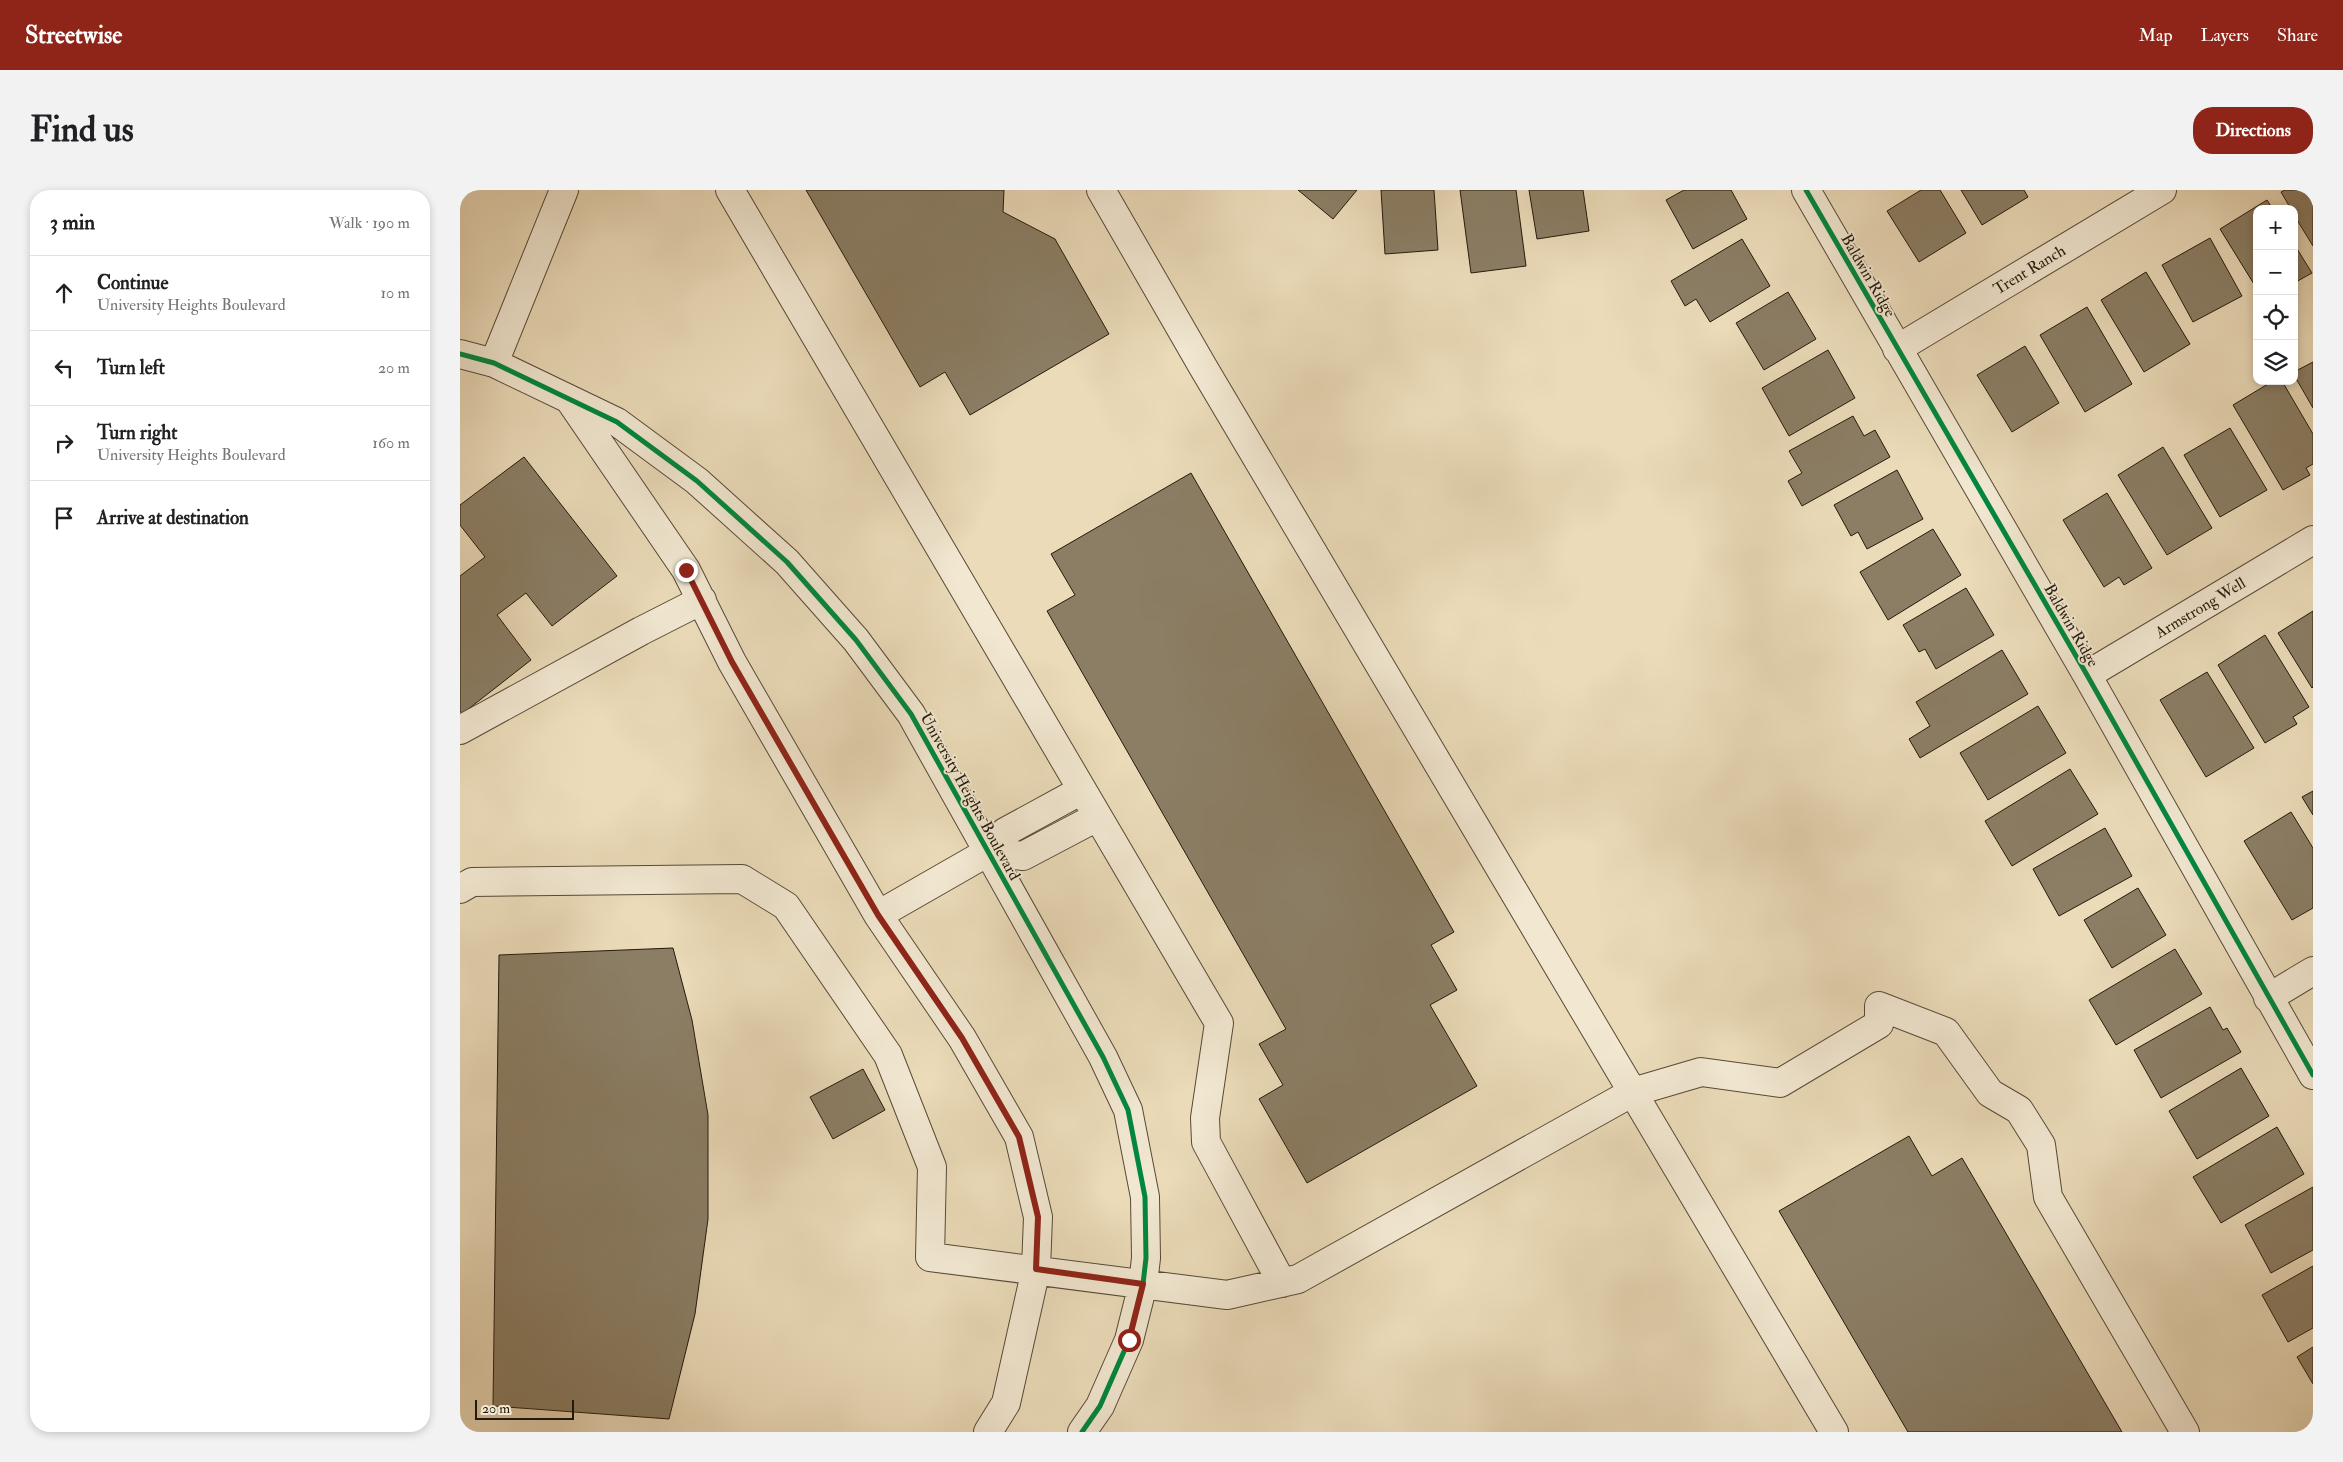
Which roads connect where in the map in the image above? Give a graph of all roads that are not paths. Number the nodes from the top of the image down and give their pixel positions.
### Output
1 (564, 190) edge
2 (730, 190) edge
3 (1101, 190) edge
4 (1806, 190) edge
5 (2162, 190) edge
6 (1897, 349) junction
7 (460, 354) edge
8 (494, 363) junction
9 (568, 398) junction
10 (2313, 540) edge
11 (702, 600) junction
12 (2086, 675) junction
13 (460, 730) edge
14 (1082, 790) junction
15 (1097, 817) junction
16 (988, 852) junction
17 (460, 889) edge
18 (878, 915) junction
19 (2313, 971) edge
20 (2268, 998) junction
21 (2313, 1075) edge
22 (1633, 1092) junction
23 (1036, 1269) junction
24 (1282, 1283) junction
25 (1143, 1284) junction
26 (988, 1432) edge
27 (1082, 1432) edge
28 (1834, 1432) edge
29 (2185, 1432) edge

1 - 8 street
2 - 14 street
3 - 22 street
4 - 6 street, Baldwin Ridge
5 - 6 street, Trent Ranch
6 - 12 street, Baldwin Ridge
7 - 8 street, University Heights Boulevard
8 - 9 street, University Heights Boulevard
9 - 11 street
9 - 16 street, University Heights Boulevard
10 - 12 street, Armstrong Well
11 - 13 street
11 - 18 street
12 - 20 street, Baldwin Ridge
14 - 15 street
14 - 16 street
15 - 16 street
15 - 24 street
16 - 18 street
16 - 25 street, University Heights Boulevard
17 - 23 street
18 - 23 street
19 - 20 street
20 - 21 street, Baldwin Ridge
22 - 24 street
22 - 28 street
22 - 29 street
23 - 25 street
23 - 26 street
24 - 25 street
25 - 27 street, University Heights Boulevard

